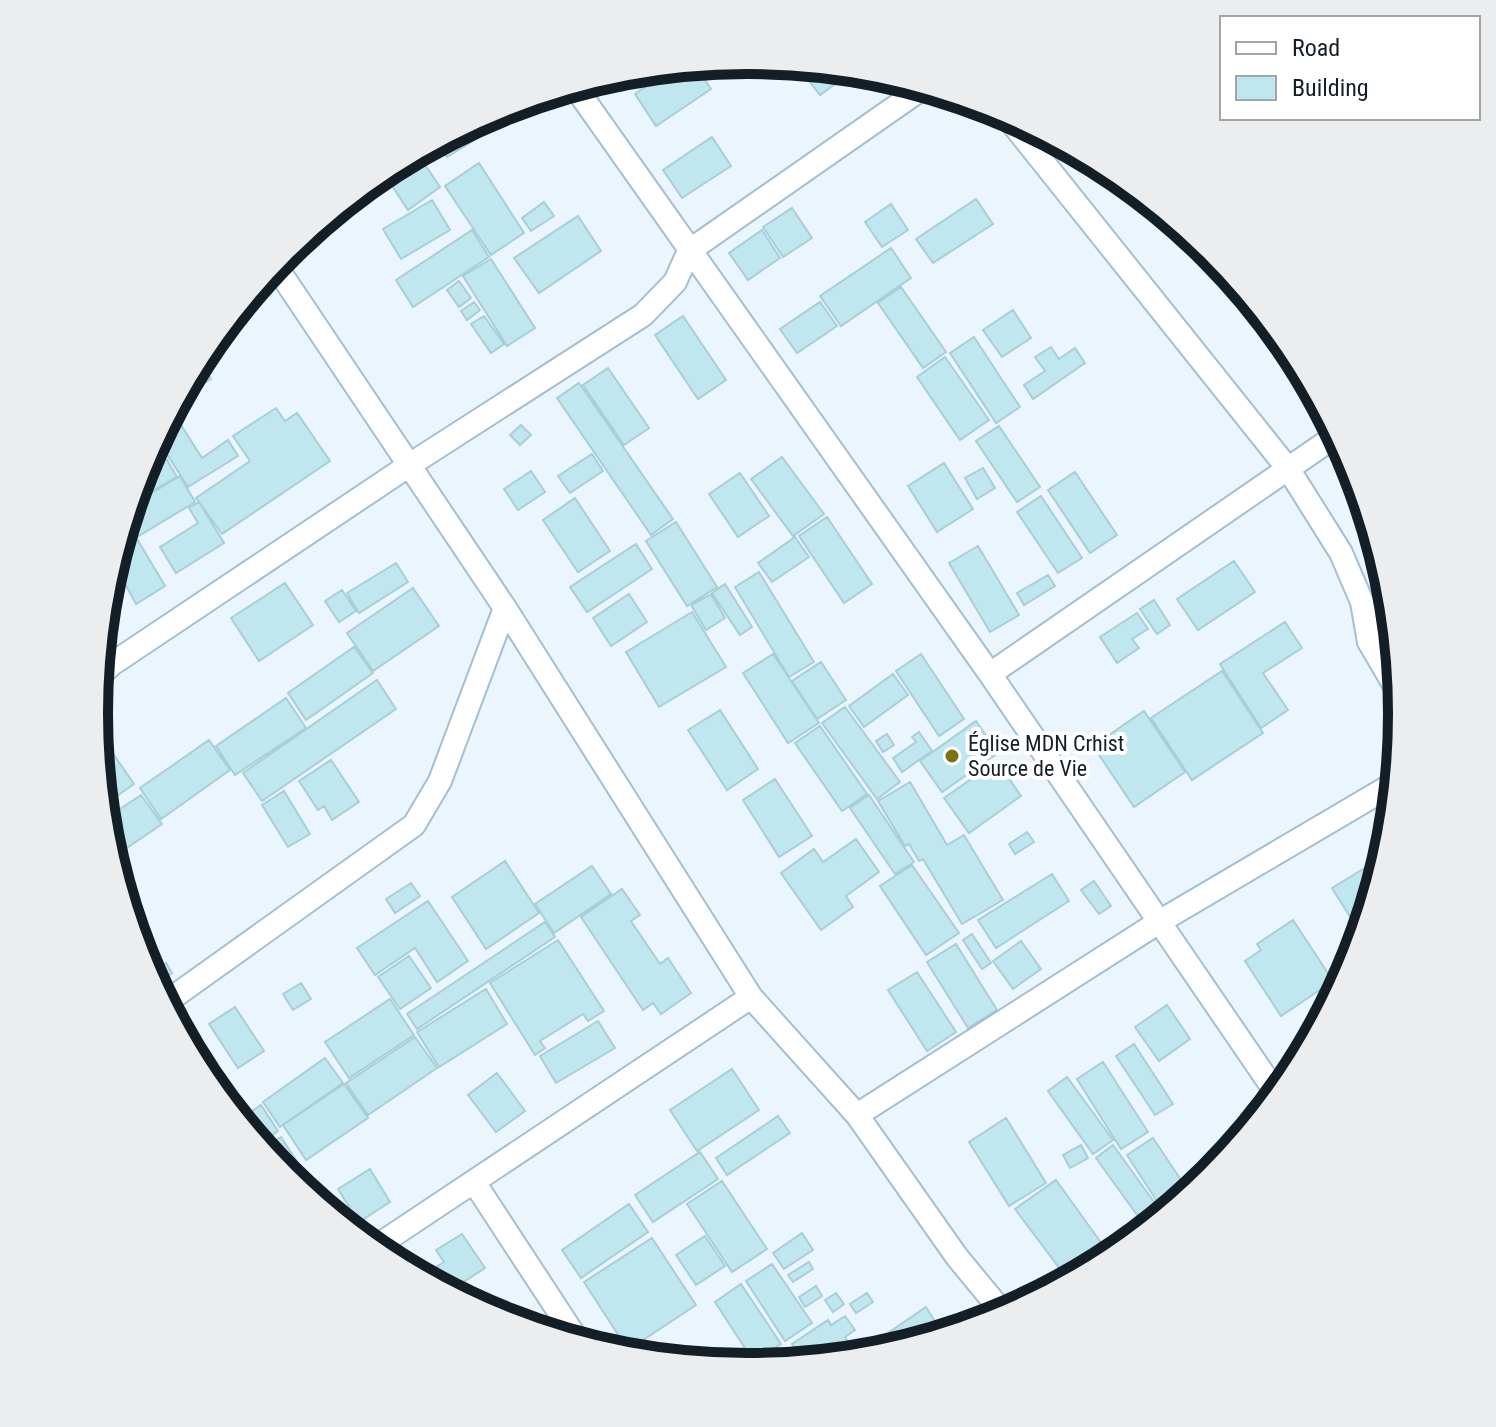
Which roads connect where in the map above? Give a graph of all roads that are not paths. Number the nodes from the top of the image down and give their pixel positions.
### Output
1 (912, 95) edge
2 (581, 96) edge
3 (1023, 136) edge
4 (689, 251) junction
5 (282, 276) edge
6 (1327, 442) edge
7 (411, 464) junction
8 (1289, 470) junction
9 (505, 608) junction
10 (111, 658) edge
11 (1386, 671) edge
12 (990, 674) junction
13 (1383, 790) edge
14 (1159, 922) junction
15 (174, 996) edge
16 (751, 997) junction
17 (1270, 1083) edge
18 (857, 1115) junction
19 (474, 1182) junction
20 (386, 1240) edge
21 (995, 1303) edge
22 (569, 1327) edge

1 - 4 street
2 - 4 street
3 - 8 street
4 - 7 street
4 - 12 street
5 - 7 street
6 - 8 street
7 - 9 street
7 - 10 street
8 - 11 street
8 - 12 street
9 - 15 street
9 - 16 street
12 - 14 street
13 - 14 street
14 - 17 street
14 - 18 street
16 - 18 street
16 - 19 street
18 - 21 street
19 - 20 street
19 - 22 street

